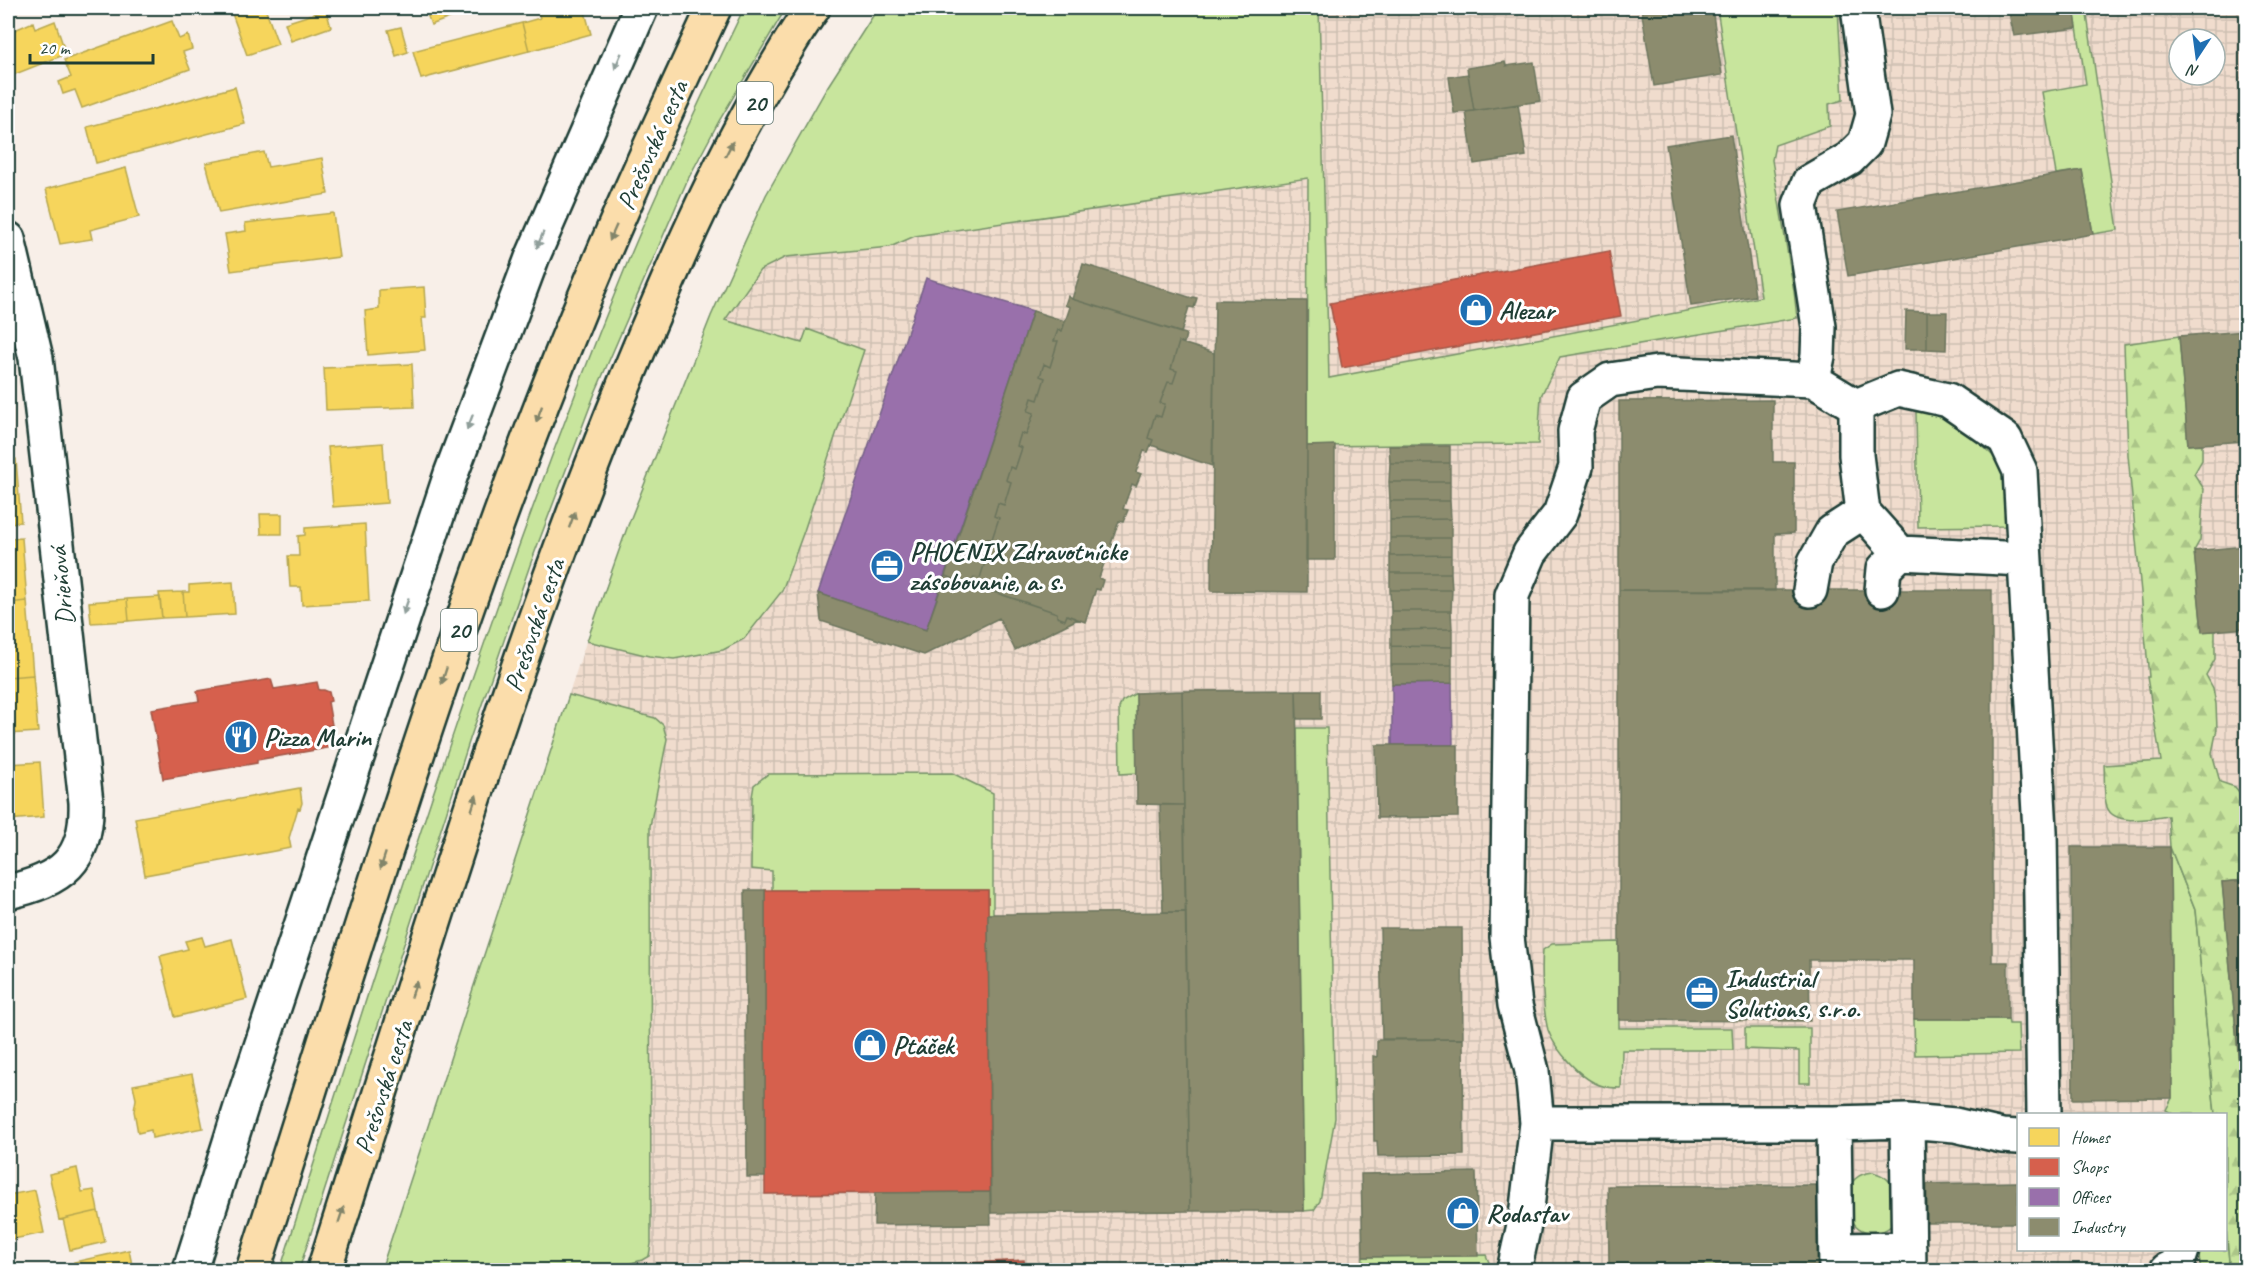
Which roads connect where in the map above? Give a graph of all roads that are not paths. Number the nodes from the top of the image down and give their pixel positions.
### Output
1 (641, 8) edge
2 (714, 8) edge
3 (813, 8) edge
4 (1858, 8) edge
5 (8, 239) edge
6 (1813, 380) junction
7 (1856, 406) junction
8 (1863, 512) junction
9 (1900, 553) junction
10 (2024, 559) junction
11 (1882, 590) dead end
12 (1810, 591) dead end
13 (8, 892) edge
14 (2044, 1113) edge
15 (1907, 1121) junction
16 (1537, 1123) junction
17 (1834, 1123) junction
18 (2017, 1137) edge
19 (2182, 1251) edge
20 (1836, 1260) edge
21 (1909, 1260) edge
22 (190, 1270) edge
23 (253, 1270) edge
24 (324, 1270) edge
25 (1514, 1270) edge
26 (2167, 1270) edge

1 -> 22 street
2 -> 23 highway, Prešovská cesta / 20
24 -> 3 highway, Prešovská cesta / 20
4 - 6 street
5 - 13 street, Drieňová
6 - 7 street
6 - 16 street
7 - 8 street
7 - 10 street
8 - 9 street
8 - 12 street
9 - 10 street
9 - 11 street
10 - 14 street
15 - 17 street
15 - 18 street
15 - 21 street
16 - 17 street
16 - 25 street
17 - 20 street
19 - 26 street
20 - 21 street

